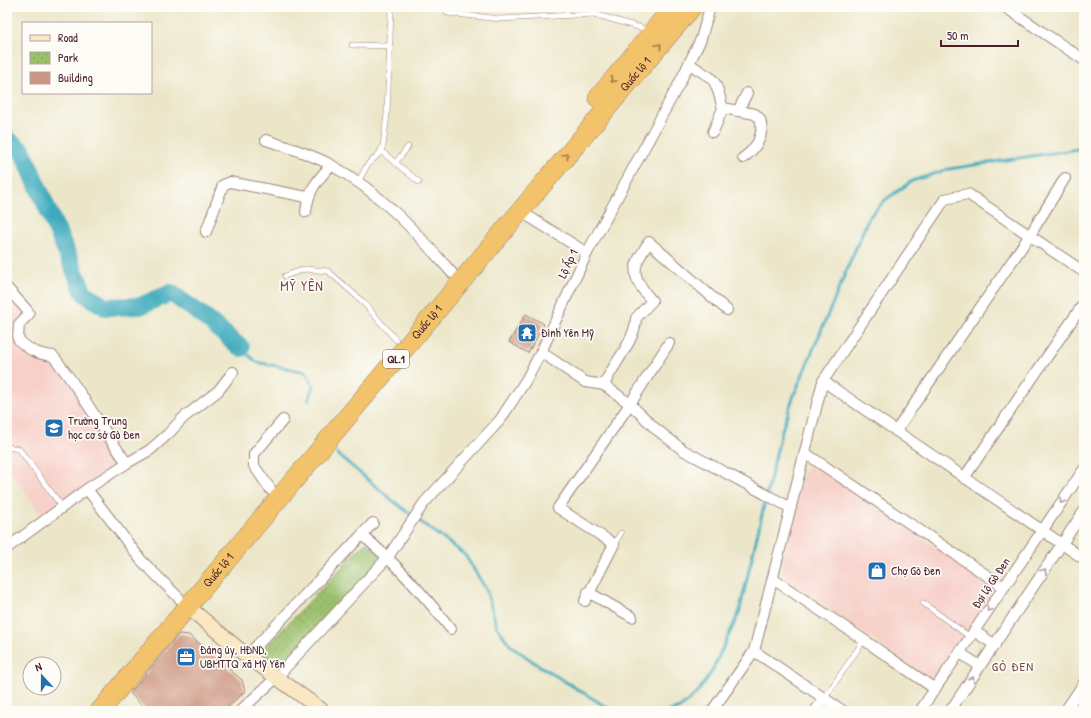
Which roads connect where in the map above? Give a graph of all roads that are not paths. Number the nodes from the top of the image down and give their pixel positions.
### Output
1 (673, 7) edge
2 (692, 7) edge
3 (710, 7) edge
4 (1005, 7) edge
5 (390, 12) dead end
6 (447, 14) dead end
7 (653, 32) junction
8 (352, 45) dead end
9 (389, 46) junction
10 (1084, 60) edge
11 (689, 63) junction
12 (747, 93) dead end
13 (723, 108) junction
14 (738, 111) junction
15 (713, 132) dead end
16 (266, 140) dead end
17 (408, 147) dead end
18 (381, 151) junction
19 (743, 158) dead end
20 (396, 162) junction
21 (331, 165) junction
22 (1065, 178) dead end
23 (419, 182) dead end
24 (358, 183) junction
25 (307, 197) junction
26 (520, 211) junction
27 (306, 212) dead end
28 (206, 232) dead end
29 (1030, 235) junction
30 (587, 253) junction
31 (1084, 272) edge
32 (452, 273) junction
33 (285, 276) dead end
34 (7, 288) edge
35 (1084, 303) edge
36 (727, 310) dead end
37 (396, 340) junction
38 (669, 343) dead end
39 (541, 352) junction
40 (232, 372) dead end
41 (823, 381) junction
42 (604, 385) junction
43 (630, 404) junction
44 (283, 420) dead end
45 (896, 431) junction
46 (7, 447) edge
47 (805, 453) junction
48 (127, 463) junction
49 (1084, 469) edge
50 (964, 478) junction
51 (88, 489) junction
52 (271, 490) junction
53 (63, 508) junction
54 (791, 508) junction
55 (1084, 511) edge
56 (373, 524) dead end
57 (1042, 531) junction
58 (621, 533) dead end
59 (362, 535) junction
60 (614, 544) junction
61 (1062, 544) junction
62 (7, 548) edge
63 (388, 556) junction
64 (1084, 559) edge
65 (773, 579) junction
66 (1004, 587) junction
67 (184, 603) junction
68 (923, 603) dead end
69 (632, 617) dead end
70 (451, 629) dead end
71 (972, 634) junction
72 (864, 640) junction
73 (994, 645) junction
74 (754, 651) junction
75 (960, 653) junction
76 (247, 656) junction
77 (980, 666) junction
78 (276, 678) junction
79 (1084, 683) edge
80 (935, 689) junction
81 (824, 699) junction
82 (85, 711) edge
83 (100, 711) edge
84 (240, 711) edge
85 (323, 711) edge
86 (712, 711) edge
87 (816, 711) edge
88 (843, 711) edge
89 (920, 711) edge
90 (950, 711) edge
91 (1065, 711) edge

1 - 7 highway, Quốc lộ 1 / QL.1
26 -> 2 highway, Quốc lộ 1 / QL.1
3 - 11 street, Lộ Ấp 1
4 - 10 street
5 - 9 lane
6 - 7 lane
7 -> 32 highway, Quốc lộ 1 / QL.1
8 - 9 lane
9 - 18 lane
11 - 13 street
11 - 30 street, Lộ Ấp 1
12 - 14 street
13 - 14 street
13 - 15 street
14 - 19 street
16 - 21 street
17 - 20 lane
18 - 20 lane
18 - 24 lane
20 - 23 lane
21 - 24 street
21 - 25 street
22 - 29 street
24 - 32 street
25 - 27 street
25 - 28 street
26 - 30 street
26 - 67 highway, Quốc lộ 1 / QL.1
29 - 31 street
29 - 41 street
29 - 45 street
30 - 39 street, Lộ Ấp 1
32 - 37 highway, Quốc lộ 1 / QL.1
33 - 37 lane
34 - 48 street
35 - 50 street
36 - 42 street
37 - 52 highway, Quốc lộ 1 / QL.1
38 - 43 street
39 - 42 street
39 - 63 street, Lộ Ấp 1
40 - 48 street
41 - 45 street
41 - 47 street
42 - 43 street
43 - 54 street
43 - 60 street
44 - 52 street
45 - 50 street
46 - 53 lane
47 - 54 street
47 - 66 street
48 - 51 street
49 -> 57 street, Đại lộ Gò Đen
50 - 57 street
51 - 53 street
51 - 67 street
52 - 67 highway, Quốc lộ 1 / QL.1
53 - 62 street
54 - 65 street
55 - 61 street
56 - 59 street
57 - 61 street
57 - 66 street, Đại lộ Gò Đen
58 - 60 lane
59 - 63 street
59 - 76 street
60 - 69 street
61 - 64 street
73 -> 61 street
63 - 70 street
63 - 78 street, Lộ Ấp 1
65 - 72 street
65 - 74 street
66 -> 71 street, Đại lộ Gò Đen
67 - 76 main road
67 - 82 highway, Quốc lộ 1 / QL.1
67 - 83 highway, Quốc lộ 1 / QL.1
68 - 71 lane
71 - 73 street
71 - 75 street, Đại lộ Gò Đen
72 - 80 street
72 - 81 lane
73 - 77 street
74 - 81 street
74 - 86 street
75 - 77 street
75 - 80 street, Đại lộ Gò Đen
76 - 78 main road
90 -> 77 street
78 - 84 street, Lộ Ấp 1
78 - 85 main road
79 - 91 street
80 - 89 street, Đại lộ Gò Đen
81 - 87 street
81 - 88 street

